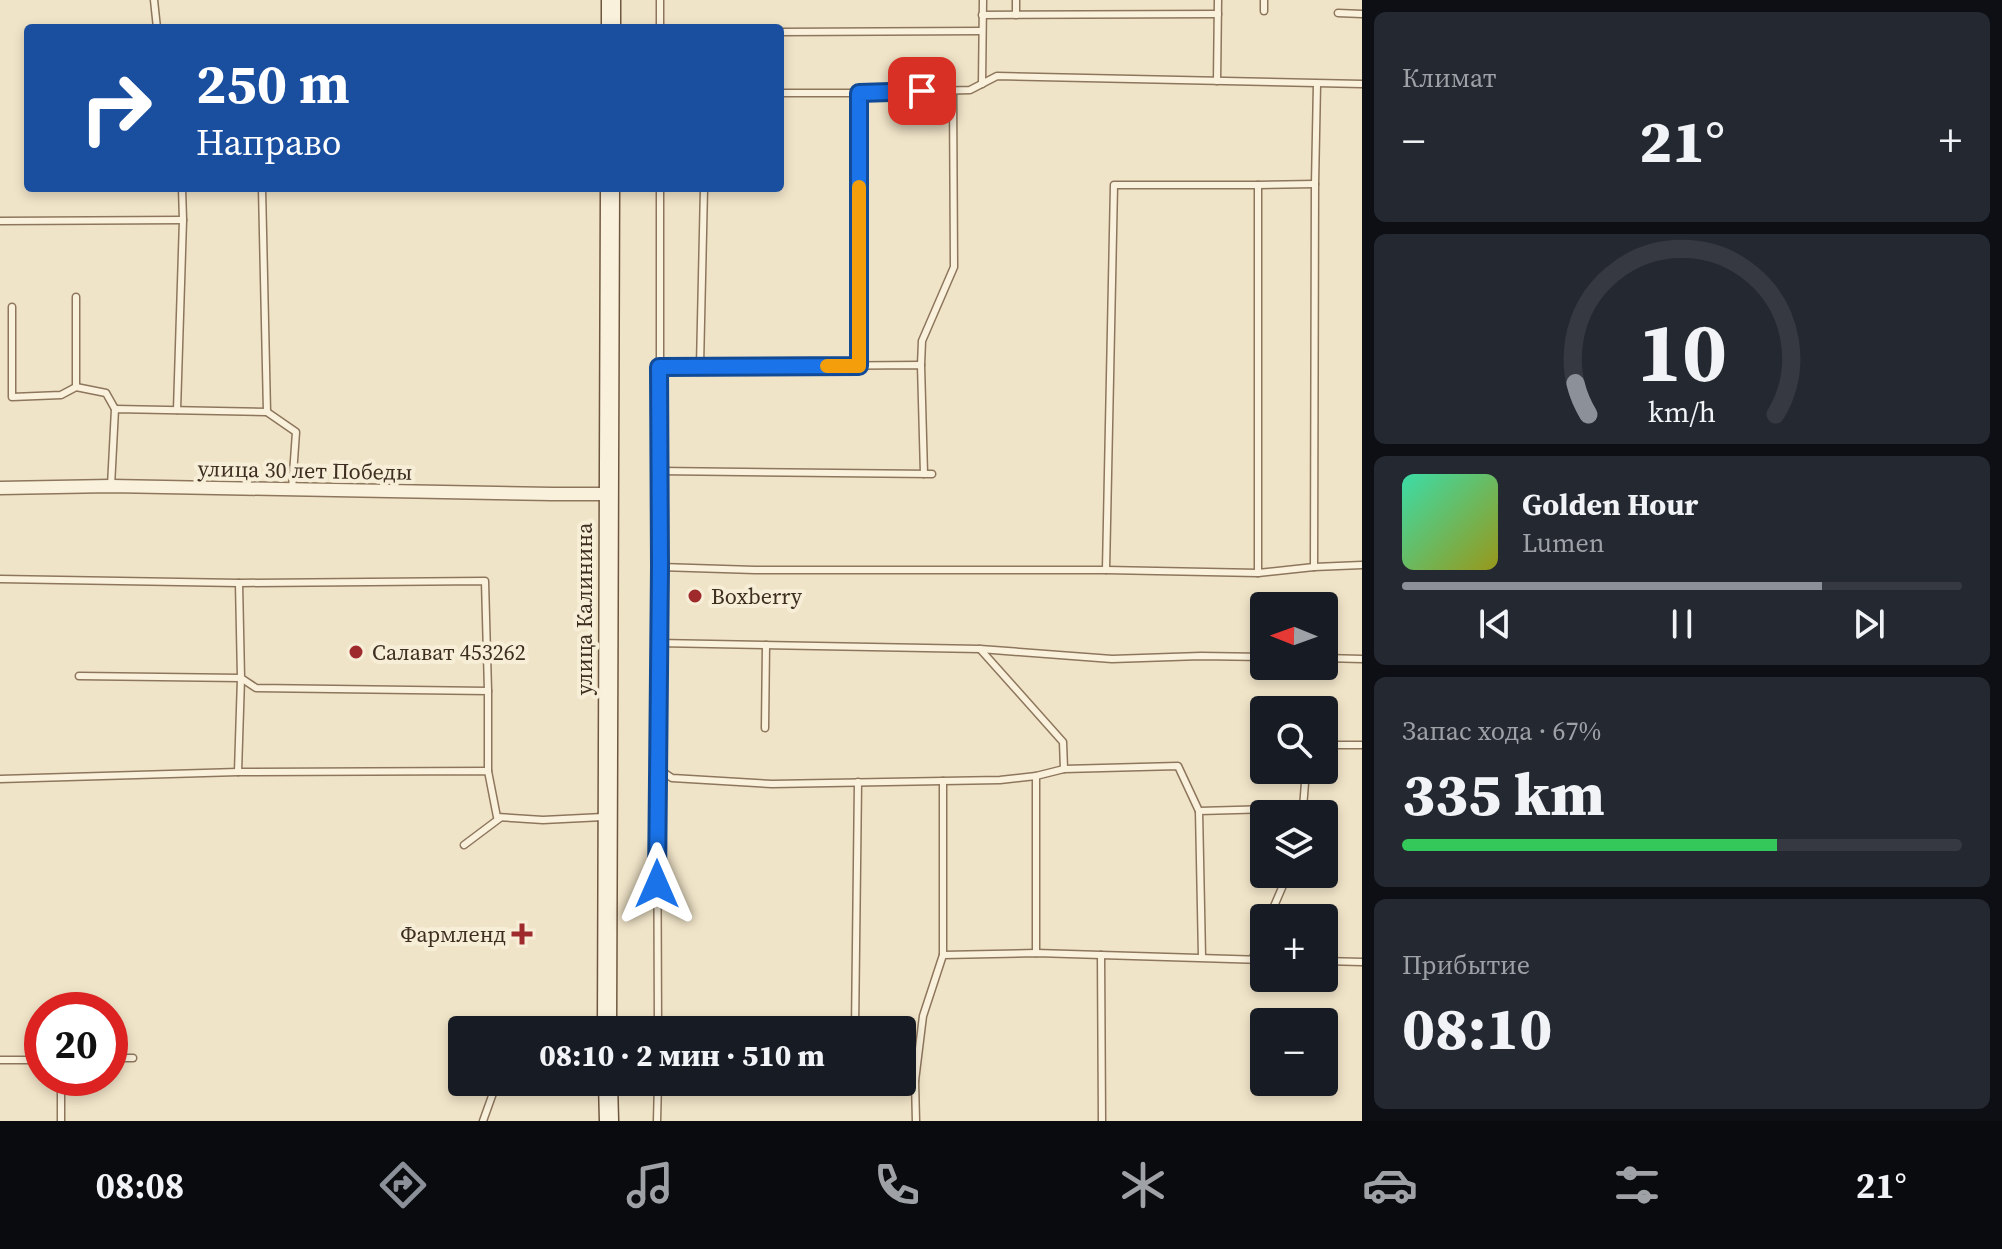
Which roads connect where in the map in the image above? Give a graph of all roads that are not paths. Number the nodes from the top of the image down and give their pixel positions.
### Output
1 (154, 0) edge
2 (611, 0) edge
3 (660, 0) edge
4 (983, 0) edge
5 (1016, 0) edge
6 (1218, 0) edge
7 (1264, 0) edge
8 (1264, 11) dead end
9 (1338, 13) dead end
10 (1218, 14) junction
11 (1362, 14) edge
12 (982, 15) junction
13 (1016, 15) junction
14 (157, 24) edge
15 (611, 24) edge
16 (660, 24) edge
17 (982, 31) junction
18 (784, 32) edge
19 (1217, 81) junction
20 (982, 84) junction
21 (1317, 84) junction
22 (1362, 84) edge
23 (953, 90) junction
24 (784, 93) edge
25 (859, 93) junction
26 (1315, 184) junction
27 (1258, 185) junction
28 (182, 192) edge
29 (262, 192) edge
30 (610, 192) edge
31 (660, 192) edge
32 (704, 192) edge
33 (183, 220) junction
34 (0, 221) edge
35 (76, 297) dead end
36 (12, 307) dead end
37 (921, 365) junction
38 (700, 366) junction
39 (859, 366) junction
40 (659, 367) junction
41 (76, 387) junction
42 (115, 409) junction
43 (177, 410) junction
44 (267, 412) junction
45 (659, 471) junction
46 (111, 486) junction
47 (0, 488) edge
48 (292, 490) junction
49 (609, 494) junction
50 (1362, 565) edge
51 (660, 567) junction
52 (1314, 567) junction
53 (1106, 570) junction
54 (1258, 573) junction
55 (0, 579) edge
56 (239, 583) junction
57 (658, 643) junction
58 (766, 645) junction
59 (980, 649) junction
60 (1250, 657) edge
61 (1338, 658) edge
62 (1362, 659) edge
63 (79, 676) dead end
64 (241, 678) junction
65 (488, 691) junction
66 (765, 728) dead end
67 (1338, 745) edge
68 (1362, 745) edge
69 (657, 768) junction
70 (1064, 769) junction
71 (488, 771) junction
72 (238, 772) junction
73 (1036, 776) junction
74 (0, 779) edge
75 (943, 781) junction
76 (858, 782) junction
77 (1199, 811) junction
78 (1250, 811) edge
79 (501, 817) junction
80 (607, 817) junction
81 (464, 845) dead end
82 (1036, 953) junction
83 (943, 955) junction
84 (1101, 955) junction
85 (1202, 957) junction
86 (1250, 960) edge
87 (1338, 961) edge
88 (1362, 962) edge
89 (607, 1016) edge
90 (658, 1016) edge
91 (855, 1016) edge
92 (128, 1058) edge
93 (133, 1058) dead end
94 (0, 1060) edge
95 (24, 1060) edge
96 (916, 1073) edge
97 (61, 1096) edge
98 (492, 1096) edge
99 (608, 1096) edge
100 (658, 1096) edge
101 (915, 1096) edge
102 (61, 1121) edge
103 (483, 1121) edge
104 (609, 1121) edge
105 (657, 1121) edge
106 (916, 1121) edge
107 (1102, 1121) edge

1 - 14 lane
2 - 15 street
3 - 16 lane
4 - 12 lane
5 - 13 lane
6 - 10 lane
7 - 8 lane
9 - 11 lane
10 - 13 lane
10 - 19 lane
12 - 13 lane
12 - 17 lane
17 - 18 lane
17 - 20 lane
19 - 20 lane
19 - 21 lane
20 - 23 lane
21 - 22 lane
21 - 26 lane
23 - 25 lane
23 - 37 lane
24 - 25 lane
25 - 39 lane
26 - 27 lane
26 - 52 lane
27 - 53 lane
27 - 54 lane
28 - 33 lane
29 - 44 lane
30 - 49 street, улица Калинина
31 - 40 lane
32 - 38 lane
33 - 34 lane
33 - 43 lane
35 - 41 lane
36 - 41 lane
37 - 39 lane
37 - 45 lane
38 - 39 lane
38 - 40 lane
40 - 45 lane
41 - 42 lane
42 - 43 lane
42 - 46 lane
43 - 44 lane
44 - 48 lane
45 - 51 lane
46 - 47 street, улица 30 лет Победы
46 - 48 street, улица 30 лет Победы
48 - 49 street, улица 30 лет Победы
49 - 80 street, улица Калинина
50 - 52 lane
51 - 53 lane
51 - 57 lane
52 - 54 lane
53 - 54 lane
55 - 56 lane
56 - 64 lane
56 - 65 lane
57 - 58 lane
57 - 69 lane
58 - 59 lane
58 - 66 lane
59 - 60 lane
59 - 70 lane
61 - 62 lane
63 - 64 lane
64 - 65 lane
64 - 72 lane
65 - 71 lane
67 - 68 lane
69 - 76 lane
69 - 90 lane
70 - 73 lane
70 - 77 lane
71 - 72 lane
71 - 79 lane
72 - 74 lane
73 - 75 lane
73 - 82 lane
75 - 76 lane
75 - 83 lane
76 - 91 lane
77 - 78 lane
77 - 85 lane
79 - 80 lane
79 - 81 lane
80 - 89 street, улица Калинина
82 - 83 lane
82 - 84 lane
83 - 96 lane
84 - 85 lane
84 - 107 lane
85 - 86 lane
87 - 88 lane
92 - 93 lane
94 - 95 lane
97 - 102 lane
98 - 103 lane
99 - 104 street
100 - 105 lane
101 - 106 lane

